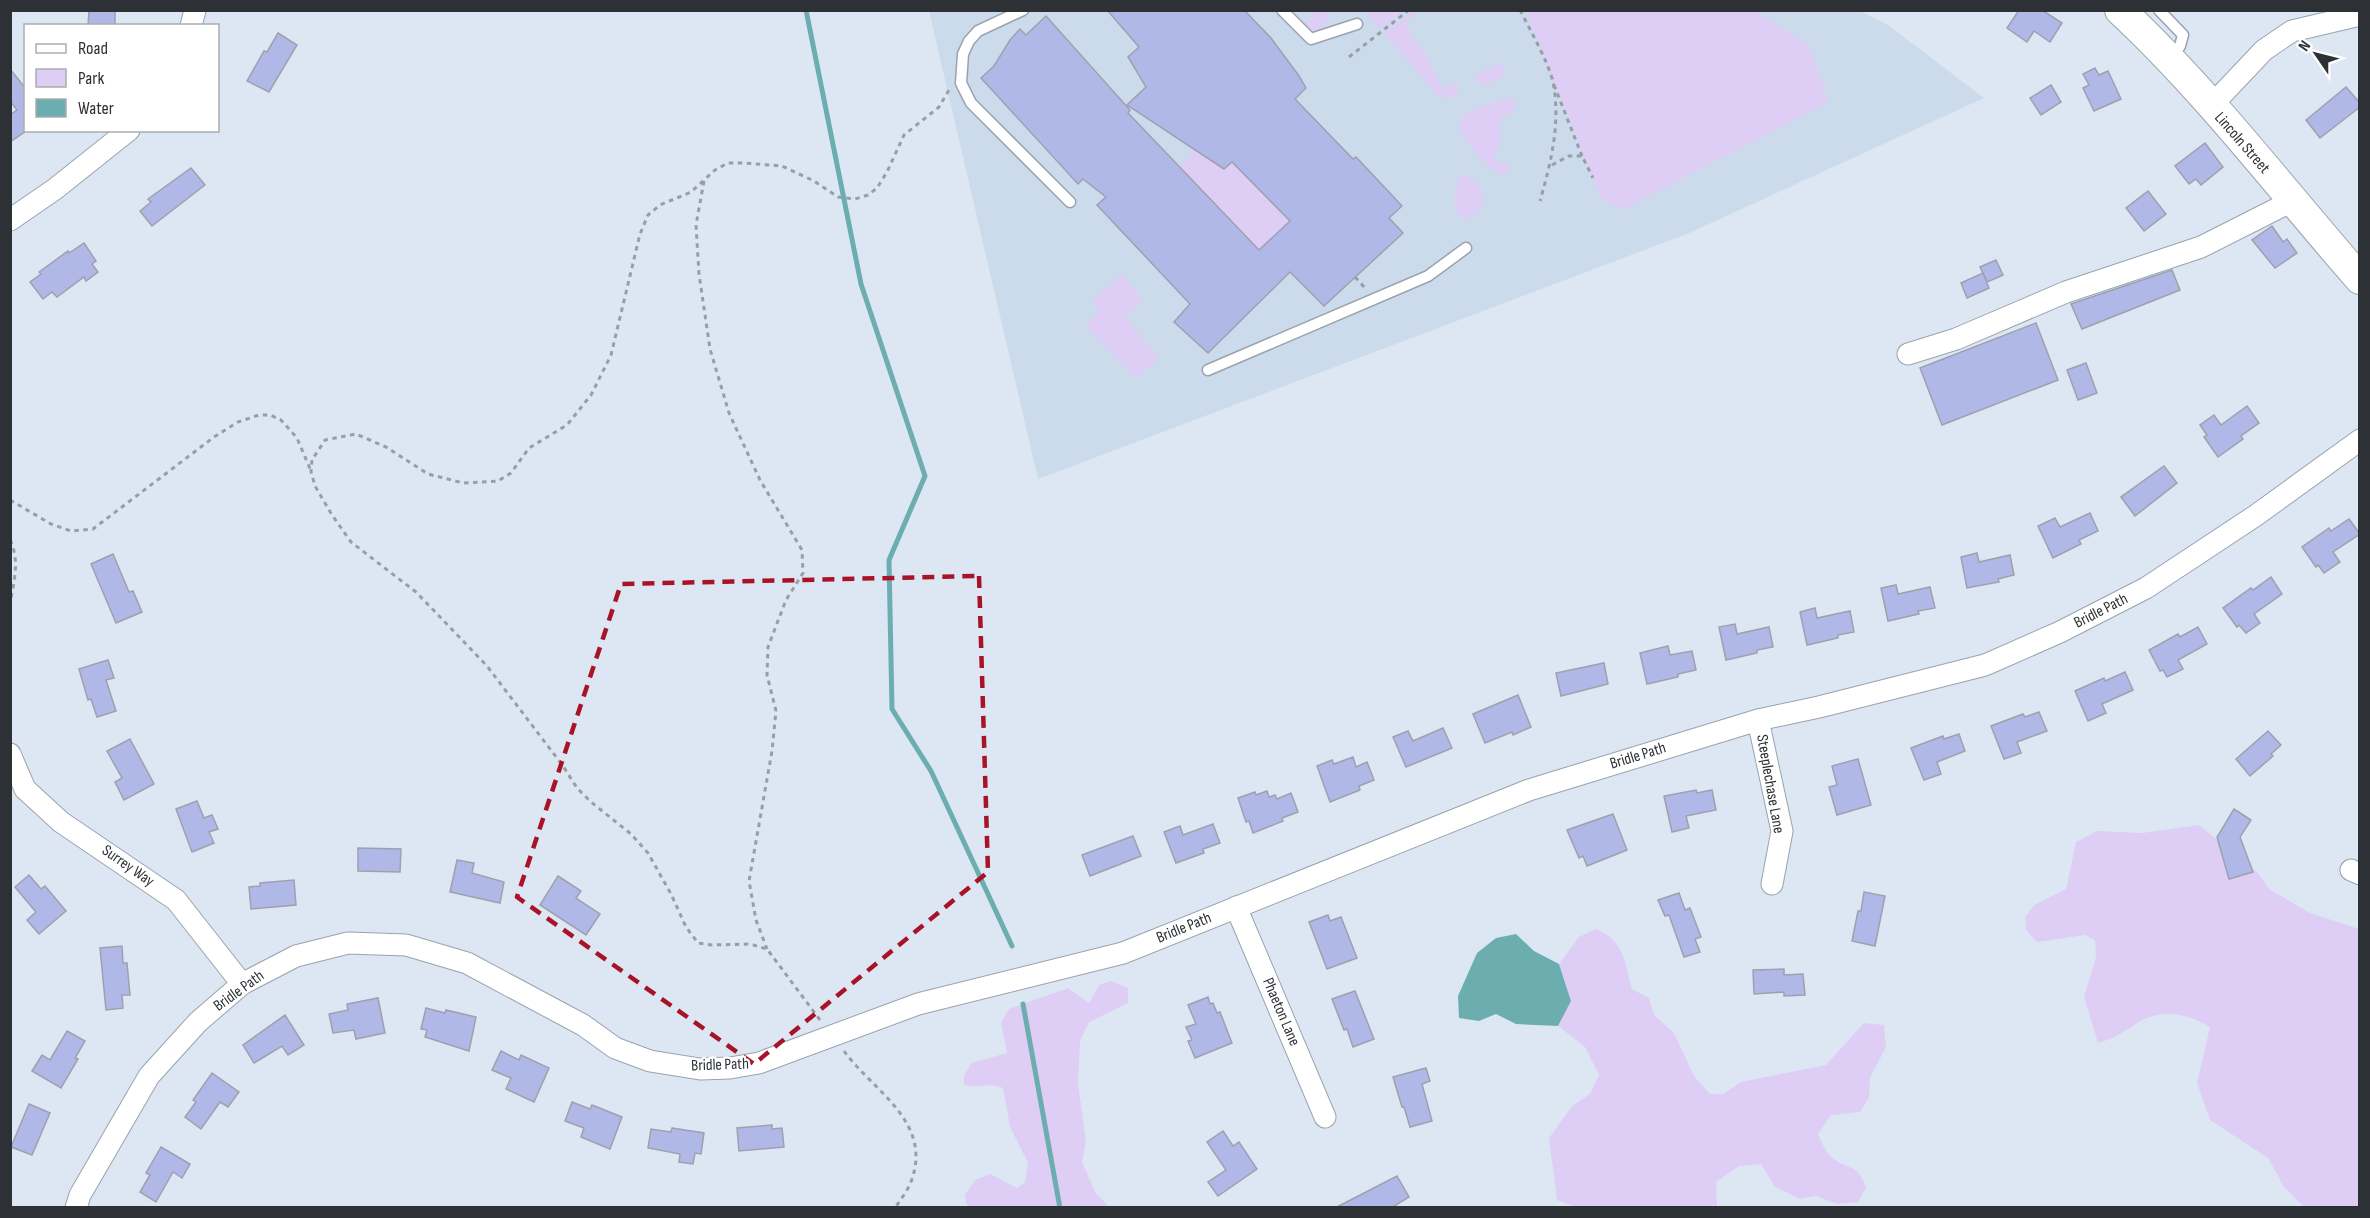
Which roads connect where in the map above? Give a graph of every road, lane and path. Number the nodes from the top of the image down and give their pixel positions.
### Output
1 (1023, 10) edge
2 (1282, 10) edge
3 (1409, 10) edge
4 (1520, 10) edge
5 (2120, 10) edge
6 (2159, 10) edge
7 (2360, 15) edge
8 (1357, 24) dead end
9 (1349, 57) dead end
10 (2168, 59) junction
11 (961, 74) junction
12 (1552, 82) junction
13 (2211, 106) junction
14 (126, 132) edge
15 (1582, 156) junction
16 (1550, 166) junction
17 (1593, 178) dead end
18 (704, 181) junction
19 (1540, 201) dead end
20 (2292, 201) junction
21 (1070, 202) dead end
22 (10, 220) edge
23 (1466, 248) dead end
24 (2360, 279) edge
25 (1908, 354) dead end
26 (1208, 370) dead end
27 (2360, 440) edge
28 (312, 475) junction
29 (10, 500) edge
30 (10, 540) edge
31 (10, 603) edge
32 (1758, 720) junction
33 (10, 754) edge
34 (1772, 884) dead end
35 (1236, 907) junction
36 (767, 950) junction
37 (242, 984) junction
38 (832, 1035) junction
39 (1325, 1116) dead end
40 (76, 1208) edge
41 (896, 1208) edge

1 - 11 lane
2 - 8 lane
3 - 9 path
4 - 12 path
5 - 10 main road, Lincoln Street
6 - 10 lane
7 - 13 street
10 - 13 main road, Lincoln Street
11 - 18 path
11 - 21 lane
12 - 15 path
12 - 16 path
13 - 20 main road, Lincoln Street
14 - 22 street
15 - 16 path
15 - 17 path
16 - 19 path
18 - 28 path
18 - 36 path
20 - 24 main road, Lincoln Street
20 - 25 street
23 - 26 lane
27 - 32 street, Bridle Path
28 - 29 path
28 - 36 path
30 - 31 path
32 - 34 street, Steeplechase Lane
32 - 35 street, Bridle Path
33 - 37 street, Surrey Way
35 - 38 street, Bridle Path
35 - 39 street, Phaeton Lane
36 - 38 path
37 - 38 street, Bridle Path
37 - 40 street, Bridle Path
38 - 41 path

